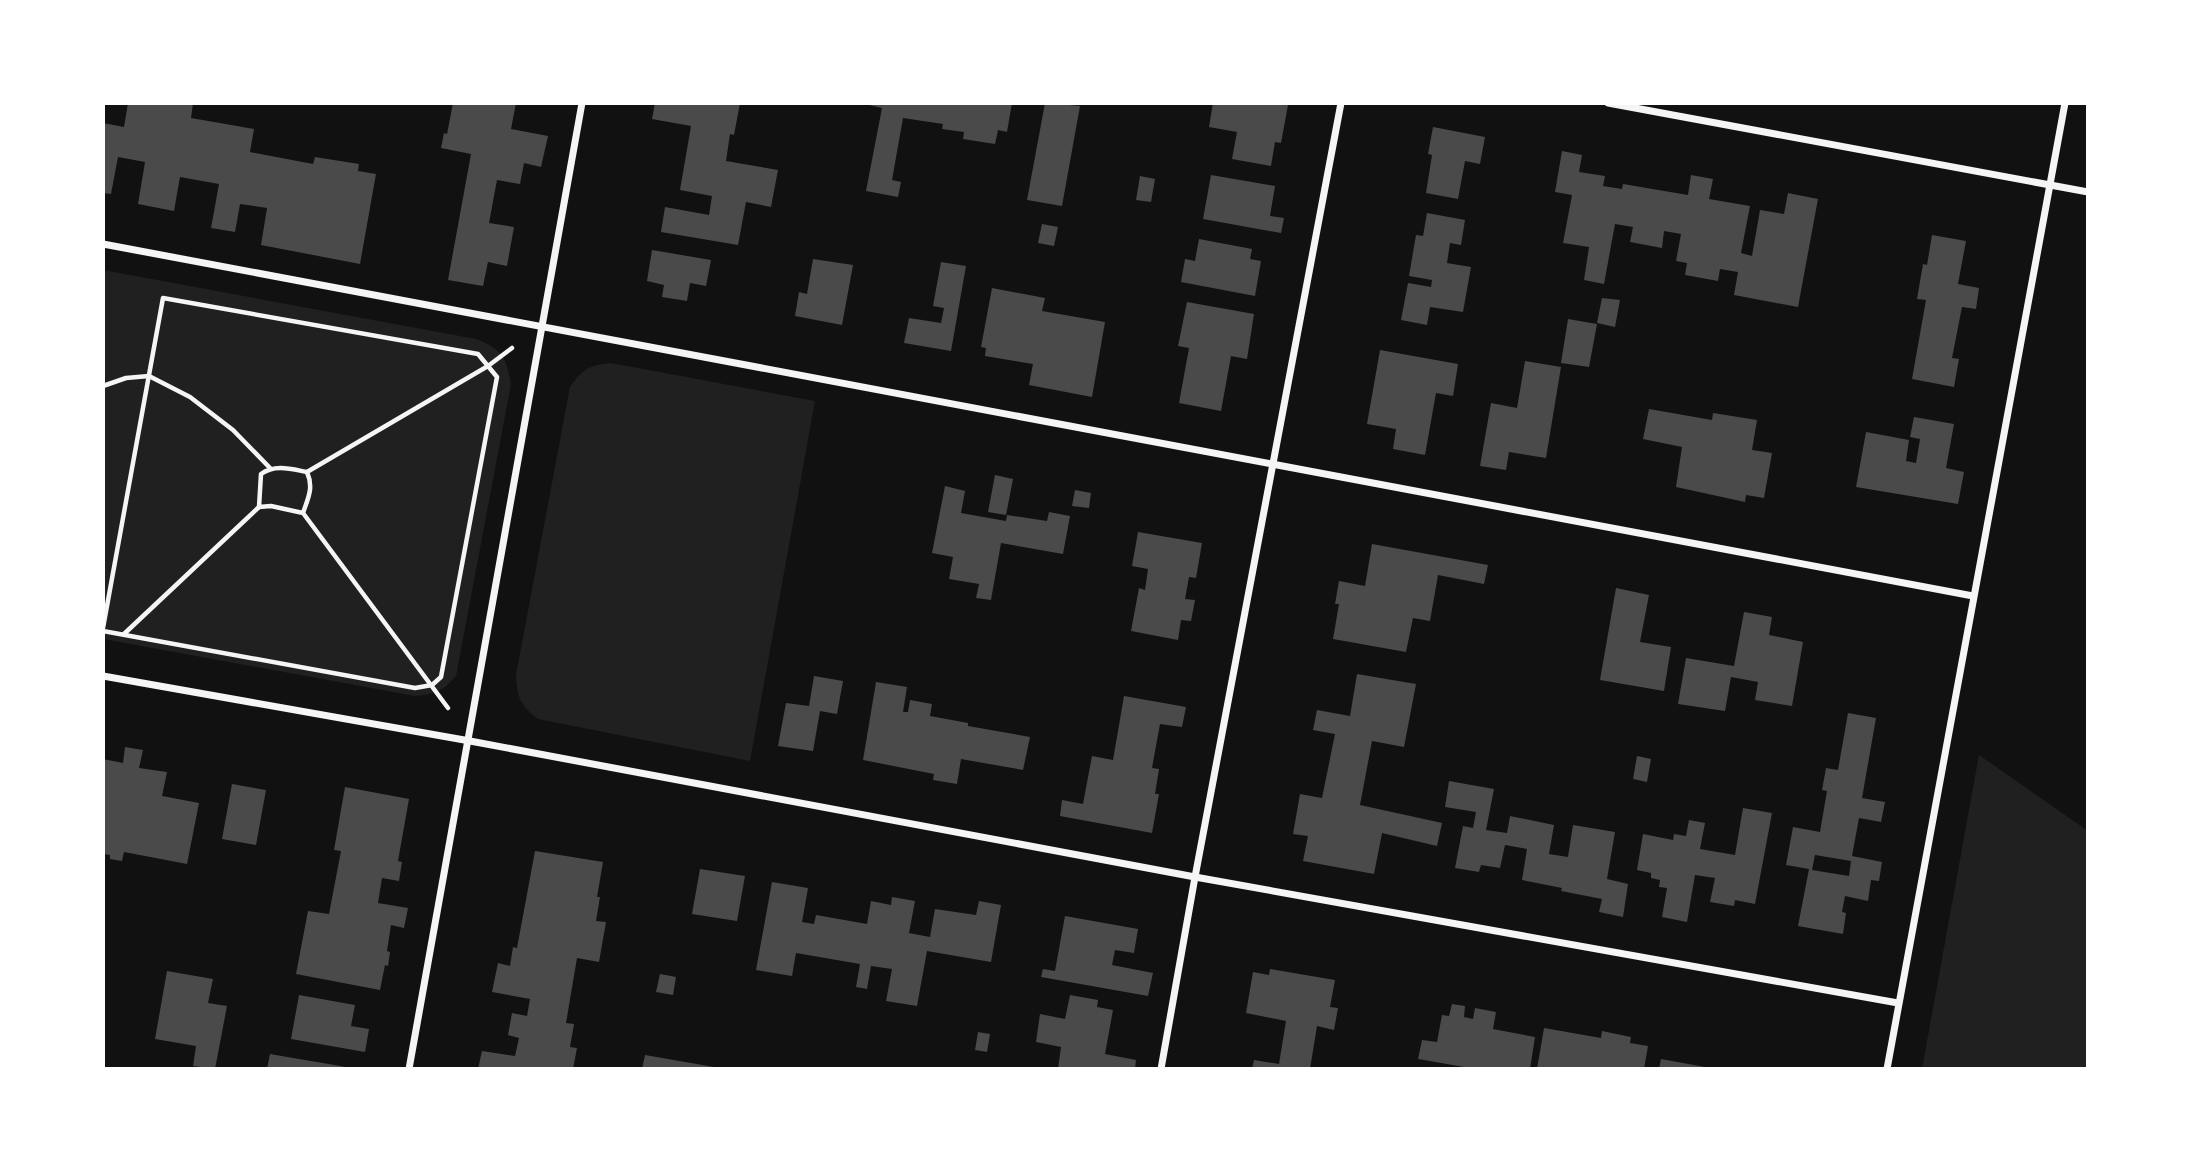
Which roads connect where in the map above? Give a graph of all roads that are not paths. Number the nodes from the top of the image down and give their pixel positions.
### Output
1 (582, 103) edge
2 (1341, 103) edge
3 (1608, 103) edge
4 (2065, 103) edge
5 (2050, 185) junction
6 (2088, 192) edge
7 (103, 244) edge
8 (542, 326) junction
9 (1274, 465) junction
10 (1973, 596) junction
11 (103, 676) edge
12 (470, 741) junction
13 (1195, 877) junction
14 (1898, 1003) junction
15 (409, 1069) edge
16 (1161, 1069) edge
17 (1887, 1069) edge

1 - 8 street
2 - 9 street
3 - 5 street
4 - 5 street
5 - 6 street
5 - 10 street
7 - 8 street
8 - 9 street
8 - 12 street
9 - 10 street
9 - 13 street
10 - 14 street
11 - 12 street
12 - 13 street
12 - 15 street
13 - 14 street
13 - 16 street
14 - 17 street

